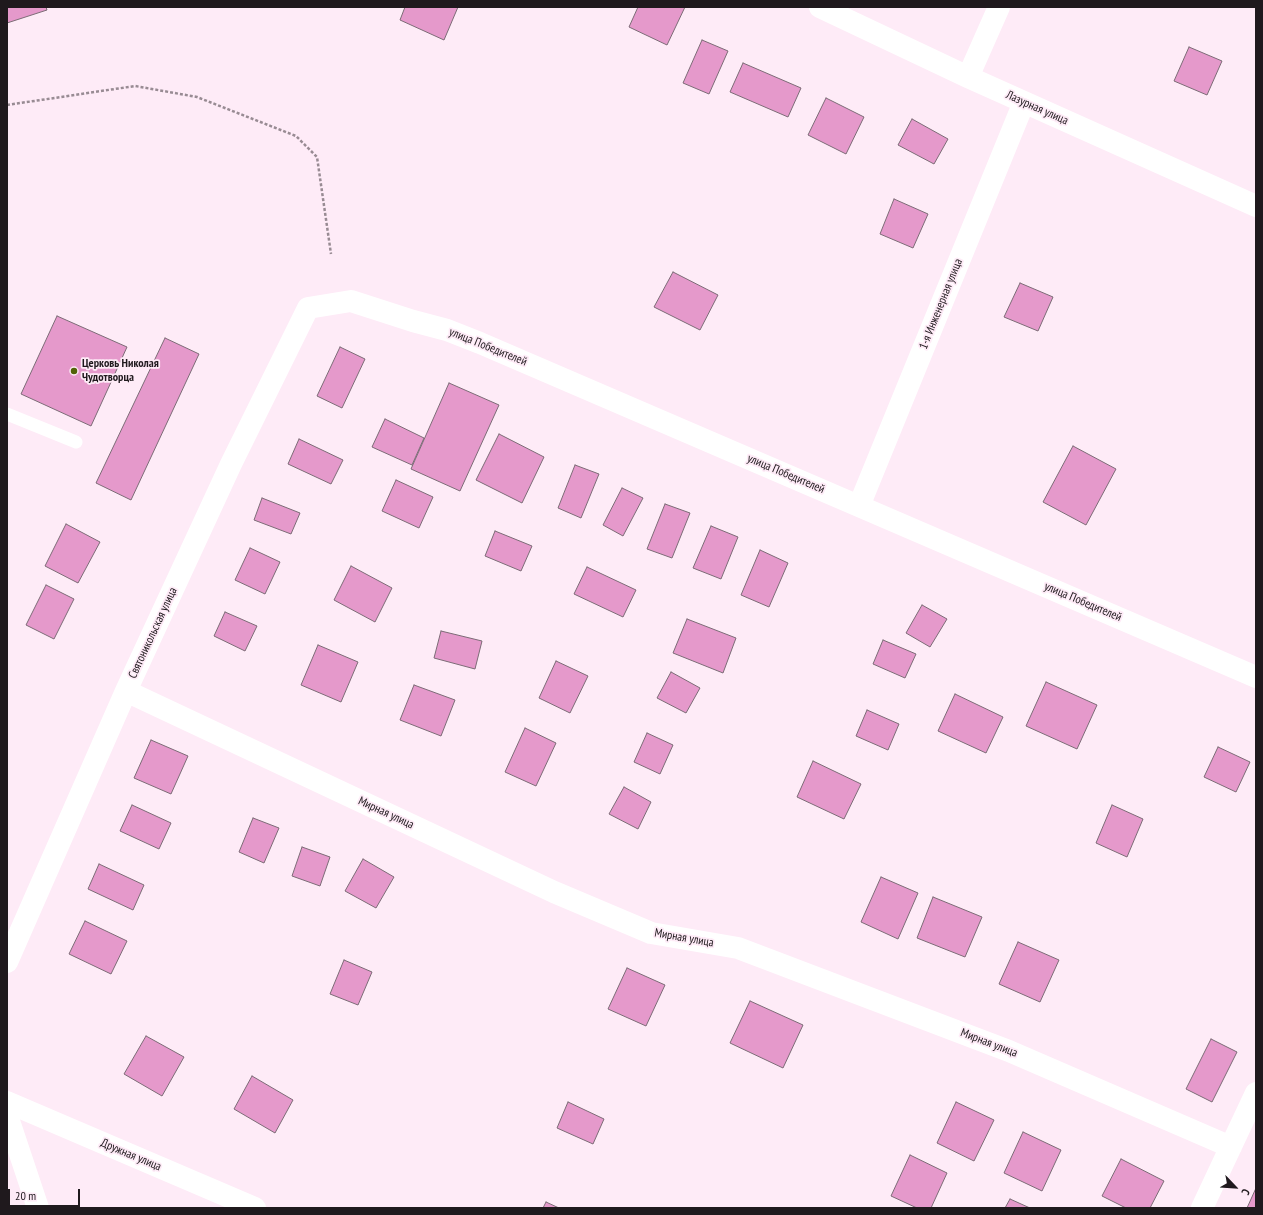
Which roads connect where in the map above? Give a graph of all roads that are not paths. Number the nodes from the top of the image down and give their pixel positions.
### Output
1 (820, 7) edge
2 (999, 7) edge
3 (968, 78) junction
4 (1024, 102) junction
5 (1256, 206) edge
6 (308, 308) joint
7 (7, 414) edge
8 (76, 442) dead end
9 (859, 506) junction
10 (1256, 676) edge
11 (126, 691) junction
12 (7, 962) edge
13 (1256, 1093) edge
14 (7, 1102) edge
15 (7, 1115) edge
16 (1231, 1147) junction
17 (38, 1208) edge
18 (254, 1208) edge
19 (1202, 1208) edge

1 - 3 street, Лазурная улица
2 - 3 street
3 - 4 street, Лазурная улица
4 - 5 street, Лазурная улица
4 - 9 street, 1-я Инженерная улица
6 - 9 street, улица Победителей
6 - 11 street, Святоникольская улица
7 - 8 lane
9 - 10 street, улица Победителей
11 - 12 street, Святоникольская улица
11 - 16 street, Мирная улица
13 - 16 street
14 - 18 street, Дружная улица
15 - 17 street
16 - 19 street

